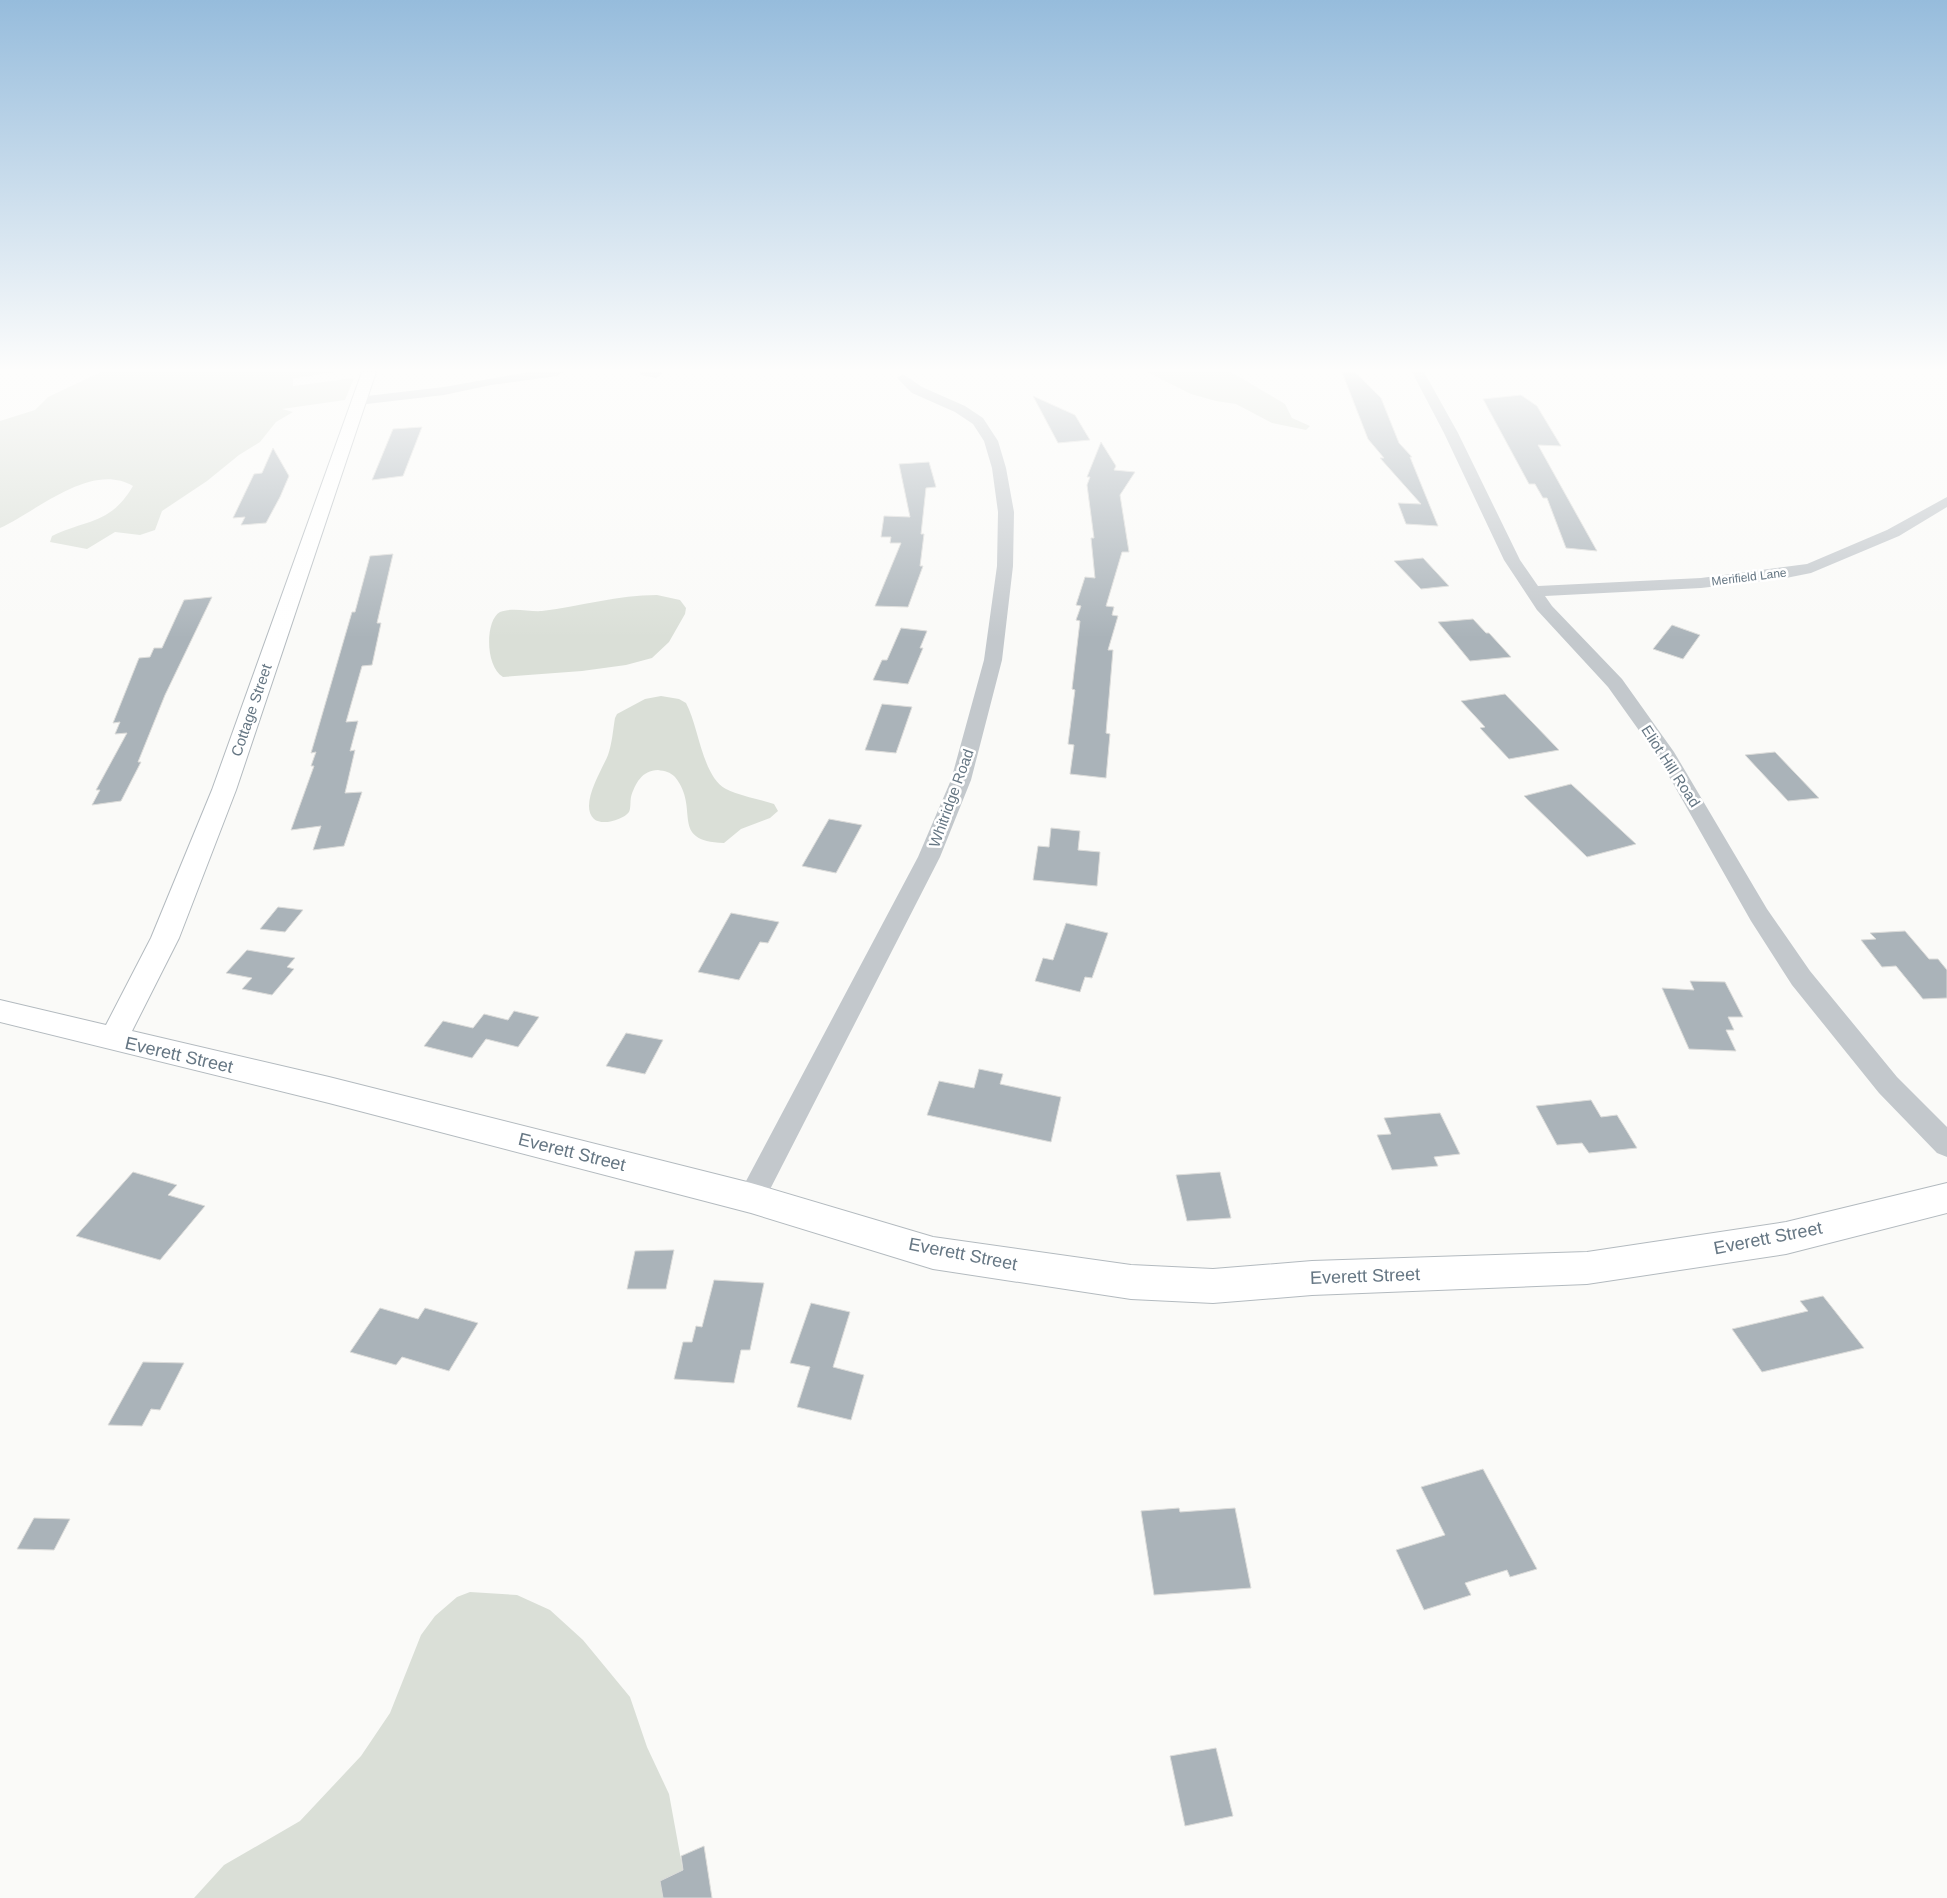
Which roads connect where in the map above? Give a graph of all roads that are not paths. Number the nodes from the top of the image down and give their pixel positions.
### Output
1 (338, 461) edge
2 (997, 461) edge
3 (1464, 461) edge
4 (1947, 501) edge
5 (1534, 591) junction
6 (0, 1011) edge
7 (113, 1040) junction
8 (1947, 1145) edge
9 (751, 1198) junction
10 (1947, 1198) edge

1 - 7 street, Cottage Street
2 - 9 street, Whitridge Road
3 - 5 street, Eliot Hill Road
4 - 5 street, Merifield Lane
5 - 8 street, Eliot Hill Road
6 - 7 street, Everett Street
7 - 9 street, Everett Street
9 - 10 street, Everett Street

